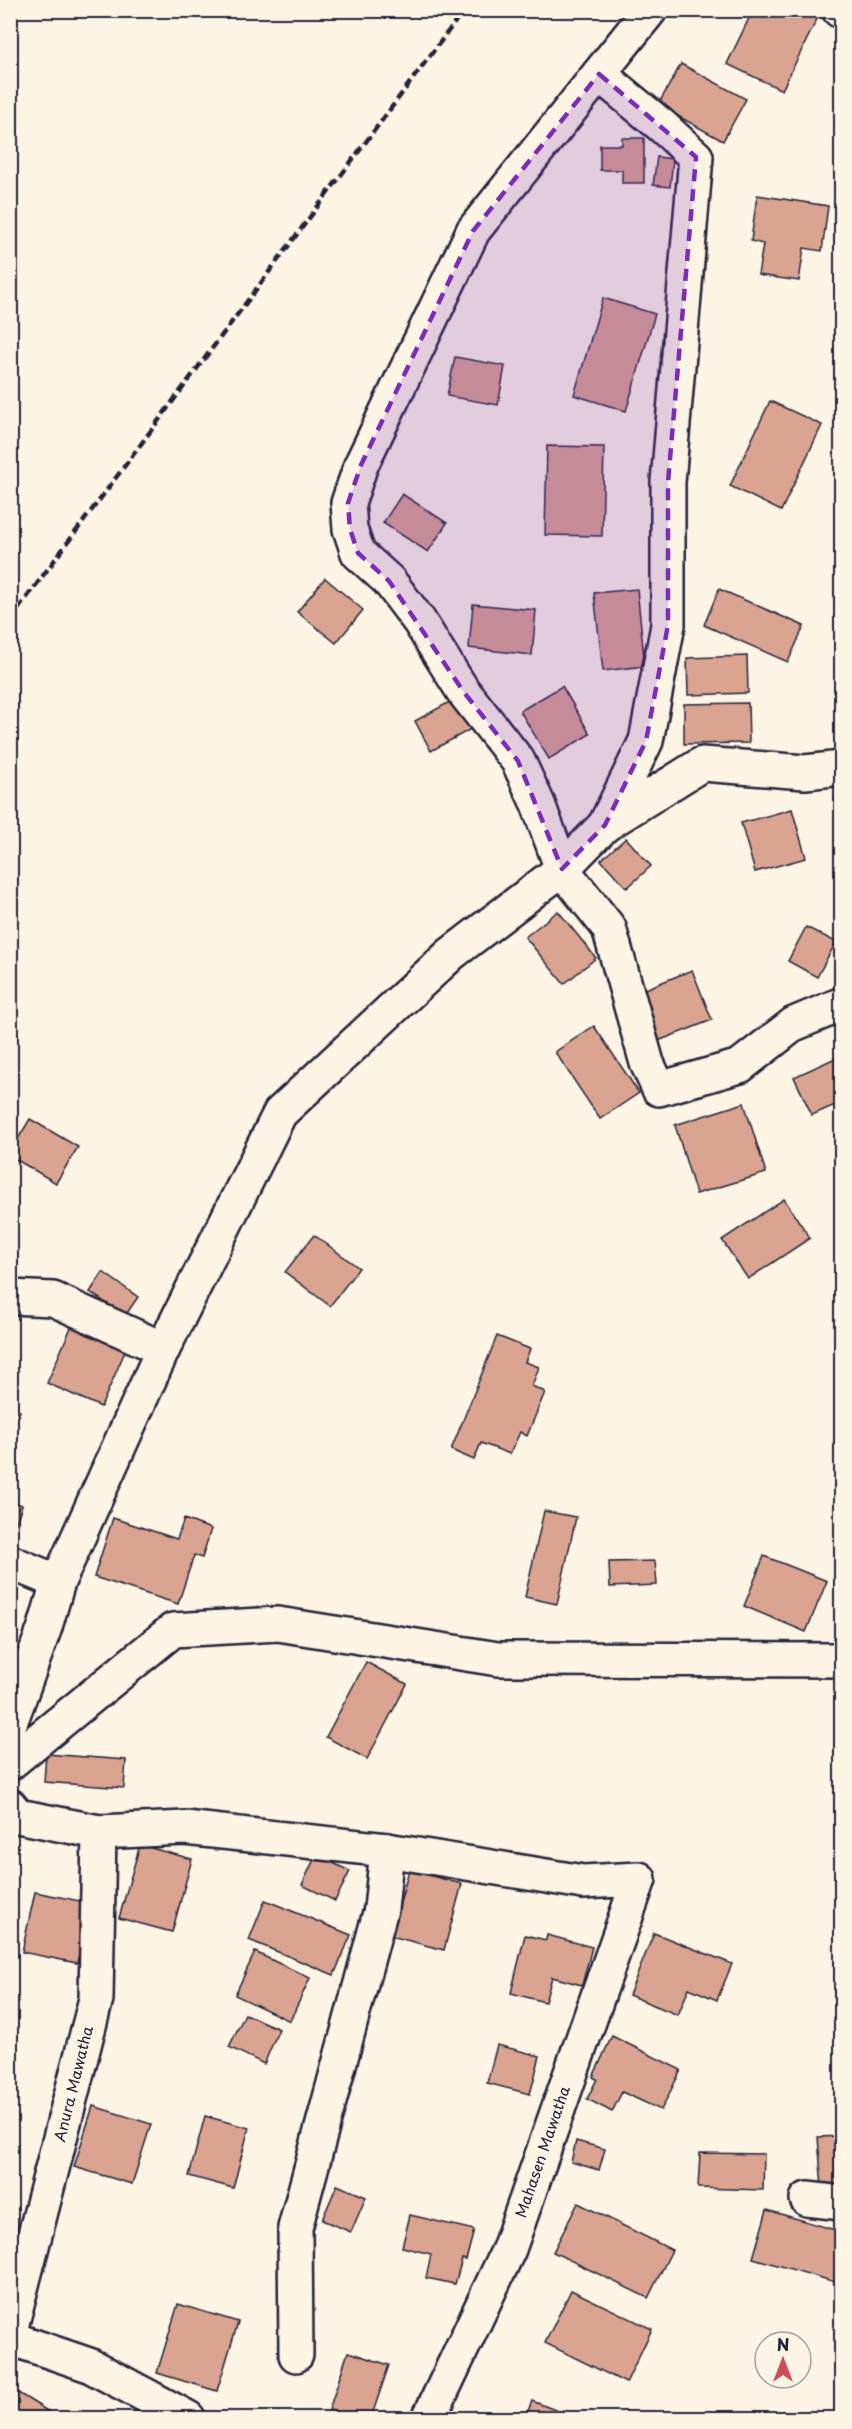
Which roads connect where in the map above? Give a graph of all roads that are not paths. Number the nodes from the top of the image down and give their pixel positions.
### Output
1 (650, 10) edge
2 (599, 74) junction
3 (842, 768) edge
4 (606, 825) junction
5 (562, 869) junction
6 (842, 1004) edge
7 (10, 1297) edge
8 (163, 1349) junction
9 (10, 1562) edge
10 (58, 1582) junction
11 (842, 1660) edge
12 (10, 1724) edge
13 (10, 1763) edge
14 (10, 1806) edge
15 (99, 1832) junction
16 (387, 1850) junction
17 (807, 2199) dead end
18 (842, 2203) edge
19 (10, 2331) edge
20 (10, 2338) edge
21 (296, 2355) dead end
22 (188, 2418) edge
23 (429, 2418) edge

1 - 2 street
2 - 4 street
2 - 5 street
3 - 4 street
4 - 5 street
5 - 6 street
5 - 8 street
7 - 8 street
8 - 10 street
9 - 10 street
10 - 12 street
11 - 13 street
14 - 15 street
15 - 16 street
15 - 19 street, Anura Mawatha
16 - 21 street
16 - 23 street, Mahasen Mawatha
17 - 18 street
20 - 22 street

